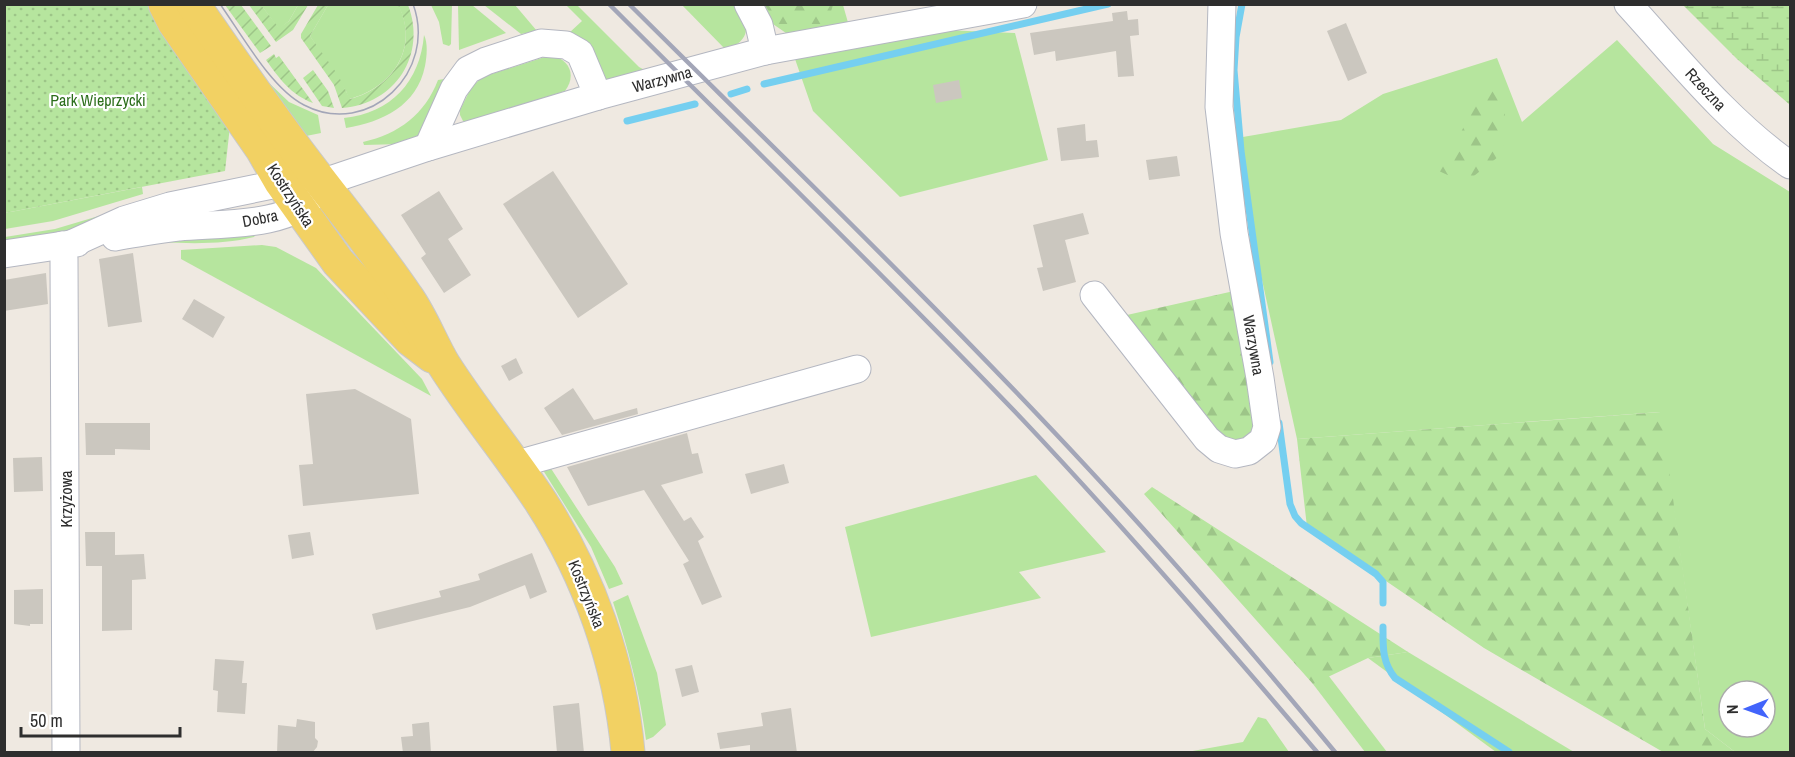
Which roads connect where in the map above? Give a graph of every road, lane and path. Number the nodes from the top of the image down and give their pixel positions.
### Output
1 (165, 4) edge
2 (193, 4) edge
3 (748, 4) edge
4 (1222, 4) edge
5 (1628, 4) edge
6 (1014, 6) edge
7 (765, 51) junction
8 (598, 96) junction
9 (428, 147) junction
10 (1791, 165) edge
11 (321, 183) junction
12 (290, 195) junction
13 (66, 244) junction
14 (4, 254) edge
15 (1094, 295) dead end
16 (444, 364) junction
17 (857, 369) dead end
18 (514, 465) junction
19 (66, 753) edge
20 (628, 753) edge

1 - 12 main road, Kostrzyńska
2 - 11 main road, Kostrzyńska
3 - 7 street
4 - 15 street, Warzywna
5 - 10 street, Rzeczna
6 - 7 street, Warzywna
7 - 8 street, Warzywna
8 - 9 street, Warzywna
8 - 9 street
9 - 11 street, Warzywna
11 - 12 street, Dobra
11 - 16 main road, Kostrzyńska
12 - 13 street, Dobra
12 - 16 main road, Kostrzyńska
13 - 14 street, Dobra
13 - 19 street, Krzyżowa
16 - 18 main road, Kostrzyńska
17 - 18 street
18 - 20 main road, Kostrzyńska

